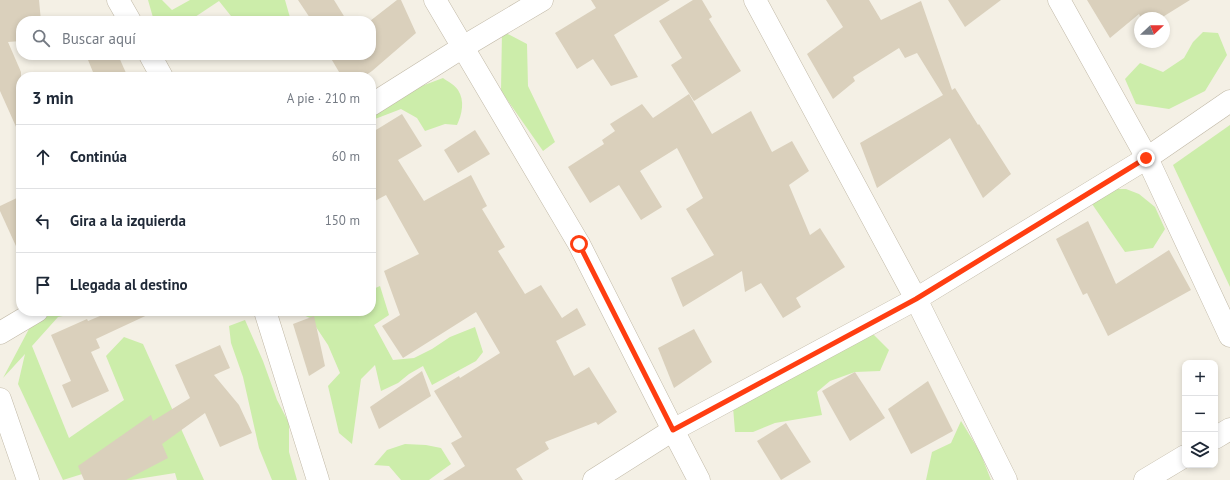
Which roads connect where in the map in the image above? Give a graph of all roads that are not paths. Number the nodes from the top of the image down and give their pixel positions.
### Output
1 (118, 0) edge
2 (435, 0) edge
3 (542, 0) edge
4 (755, 0) edge
5 (1060, 0) edge
6 (127, 16) edge
7 (463, 47) junction
8 (153, 60) edge
9 (159, 72) edge
10 (1230, 101) edge
11 (376, 102) edge
12 (1146, 158) junction
13 (916, 299) junction
14 (29, 316) edge
15 (267, 316) edge
16 (0, 333) edge
17 (1230, 336) edge
18 (0, 399) edge
19 (1230, 429) edge
20 (673, 430) junction
21 (1218, 436) edge
22 (1182, 458) edge
23 (28, 480) edge
24 (318, 480) edge
25 (594, 480) edge
26 (699, 480) edge
27 (1006, 480) edge
28 (1145, 480) edge

1 - 6 street
2 - 7 street
3 - 7 street
4 - 13 street
5 - 12 street
7 - 11 street
7 - 20 street
8 - 9 street
10 - 12 street
12 - 13 street
12 - 17 street
13 - 20 street
13 - 27 street
14 - 16 street
15 - 24 street
18 - 23 street
19 - 21 street
20 - 25 street
20 - 26 street
22 - 28 street

